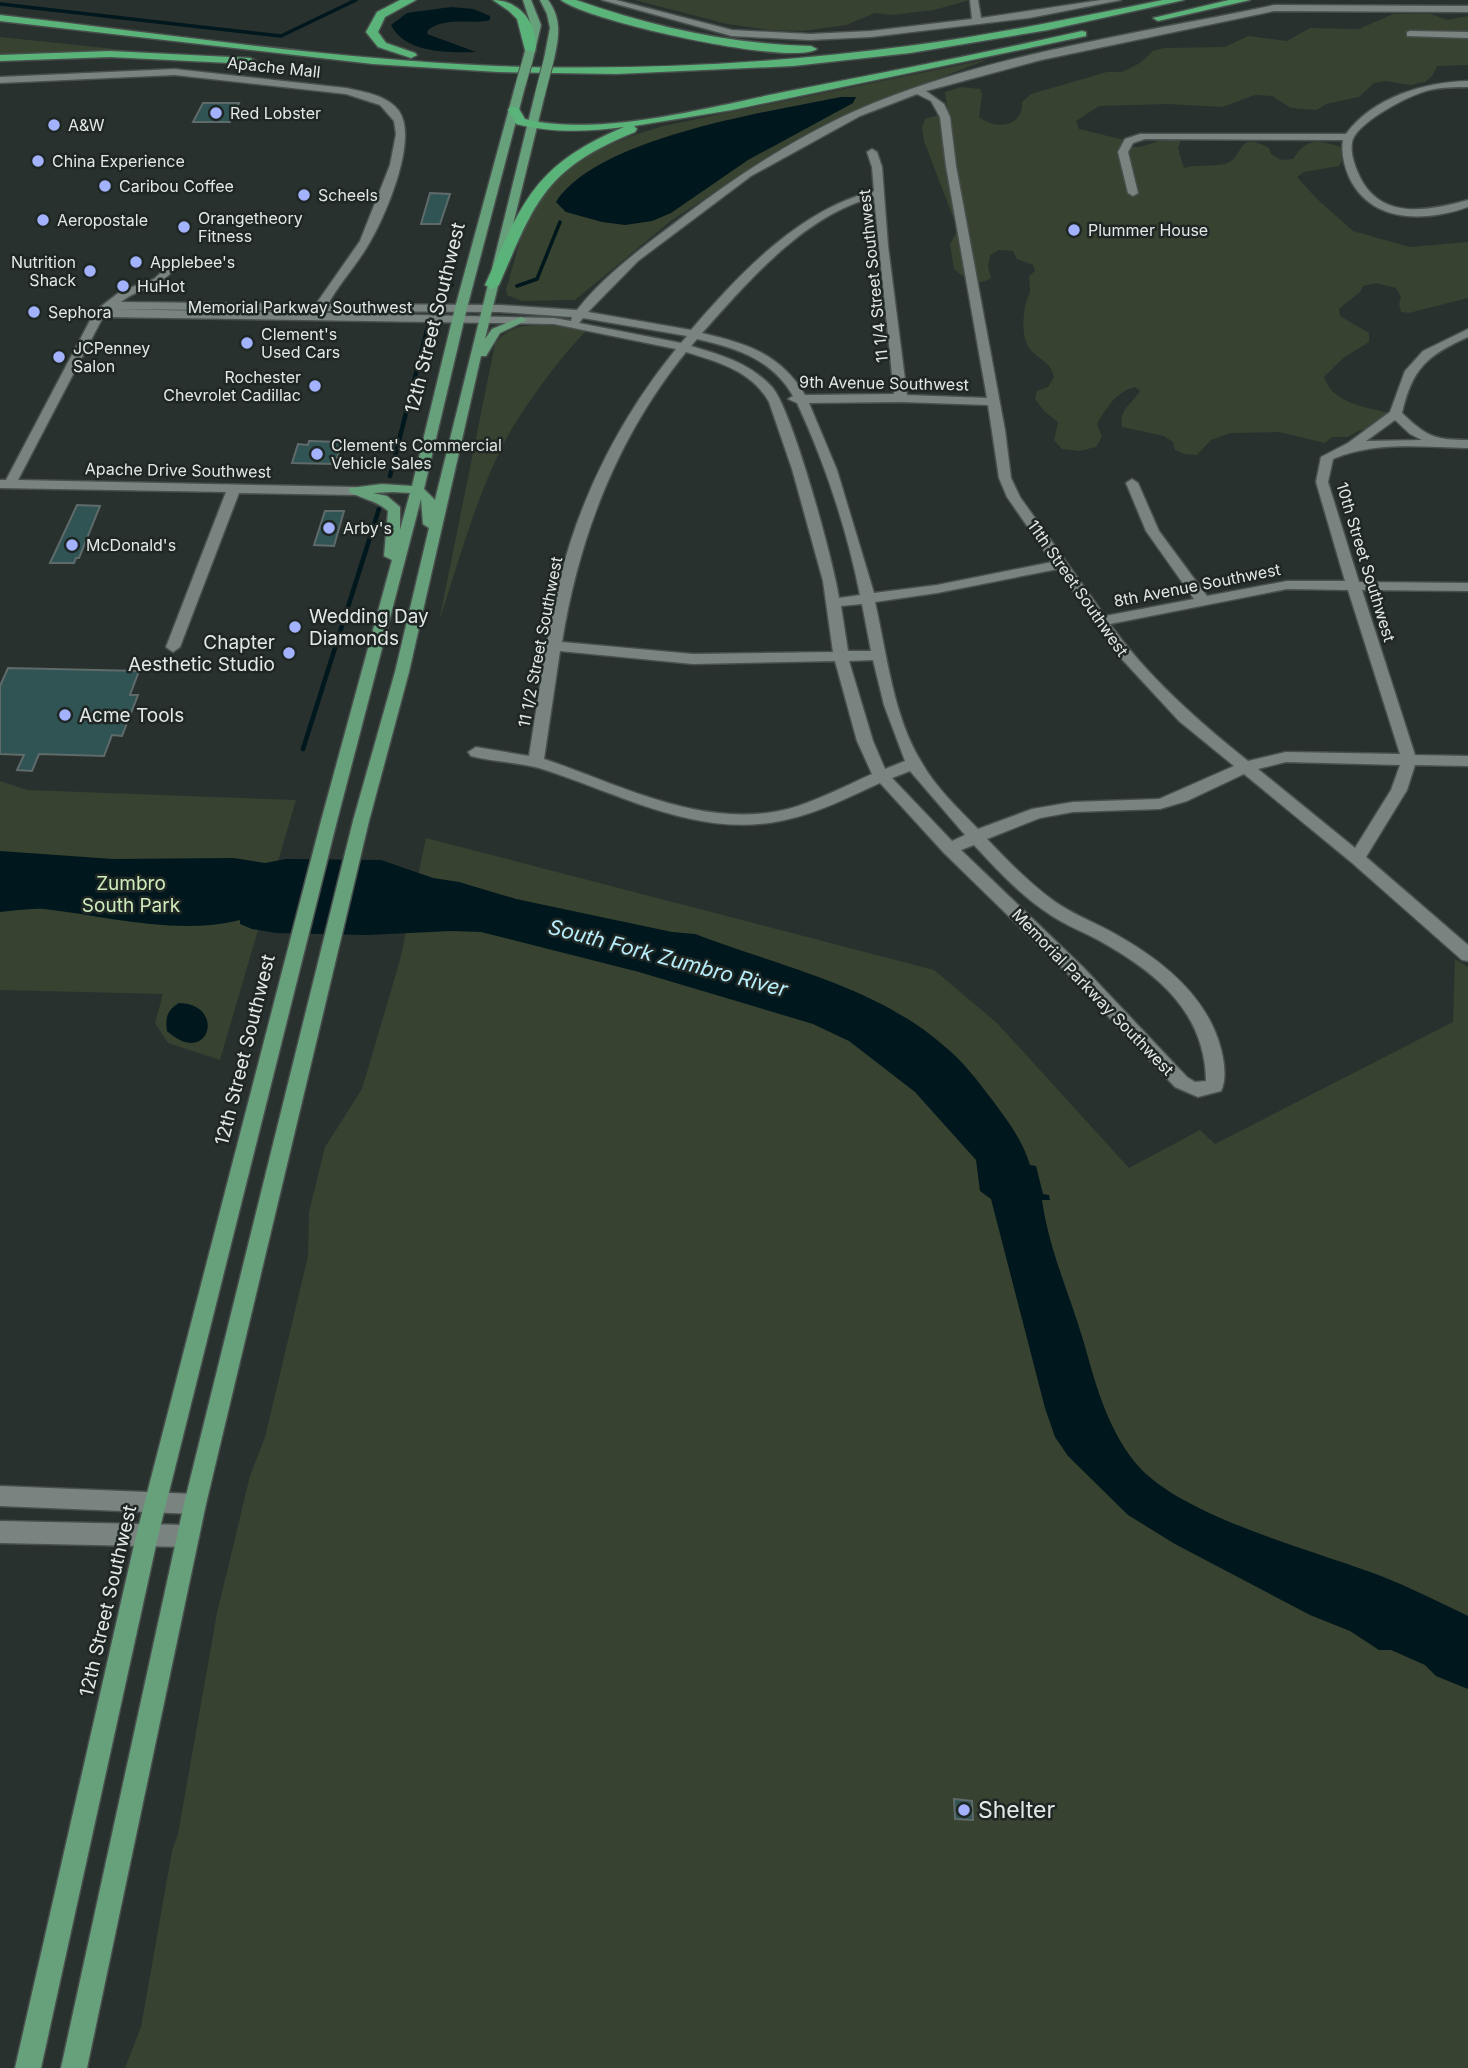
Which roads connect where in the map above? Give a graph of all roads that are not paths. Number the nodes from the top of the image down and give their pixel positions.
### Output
1 (411, 0) edge
2 (498, 0) edge
3 (527, 0) edge
4 (544, 0) edge
5 (566, 0) edge
6 (606, 0) edge
7 (974, 0) edge
8 (1118, 0) edge
9 (1179, 0) edge
10 (1245, 0) edge
11 (1096, 2) edge
12 (1319, 4) edge
13 (1468, 9) edge
14 (0, 18) edge
15 (1091, 18) junction
16 (977, 21) junction
17 (1144, 21) dead end
18 (1105, 28) dead end
19 (0, 30) edge
20 (1093, 32) dead end
21 (1410, 34) dead end
22 (1468, 35) edge
23 (530, 55) junction
24 (0, 58) edge
25 (301, 65) junction
26 (605, 70) junction
27 (0, 80) edge
28 (1468, 84) edge
29 (918, 91) junction
30 (514, 110) junction
31 (683, 115) junction
32 (532, 126) junction
33 (1349, 137) junction
34 (872, 152) dead end
35 (879, 193) junction
36 (1133, 193) dead end
37 (1468, 203) edge
38 (363, 246) junction
39 (169, 268) dead end
40 (492, 285) junction
41 (331, 287) junction
42 (403, 307) junction
43 (103, 309) junction
44 (313, 312) junction
45 (581, 312) junction
46 (460, 313) junction
47 (485, 314) junction
48 (521, 320) junction
49 (573, 324) junction
50 (693, 333) junction
51 (1468, 333) edge
52 (683, 347) junction
53 (474, 359) junction
54 (803, 398) junction
55 (901, 398) junction
56 (775, 402) junction
57 (993, 402) junction
58 (1396, 414) junction
59 (1443, 443) junction
60 (1468, 444) edge
61 (1352, 446) junction
62 (428, 448) junction
63 (1132, 483) dead end
64 (5, 484) edge
65 (234, 488) junction
66 (383, 488) junction
67 (355, 491) junction
68 (417, 491) junction
69 (429, 554) junction
70 (1061, 564) junction
71 (1353, 584) junction
72 (1468, 587) edge
73 (390, 588) junction
74 (868, 600) junction
75 (1204, 602) junction
76 (834, 603) junction
77 (1101, 621) junction
78 (556, 646) junction
79 (173, 647) dead end
80 (878, 655) junction
81 (841, 656) junction
82 (476, 752) dead end
83 (1409, 759) junction
84 (1468, 761) edge
85 (536, 762) junction
86 (913, 764) junction
87 (1245, 767) junction
88 (880, 774) junction
89 (976, 837) junction
90 (950, 849) junction
91 (1357, 858) junction
92 (1468, 955) edge
93 (0, 1496) edge
94 (155, 1503) junction
95 (195, 1504) junction
96 (0, 1532) edge
97 (147, 1536) junction
98 (188, 1536) junction
99 (28, 2068) edge
100 (74, 2068) edge

1 - 26 highway
2 - 23 highway
3 - 23 main road, 12th Street Southwest
4 - 32 main road, bridge
5 - 15 highway
6 - 16 street
7 - 16 street
8 - 11 street
9 - 15 highway
10 - 17 highway
11 - 16 street
12 - 13 street
12 - 29 street
14 - 26 highway
15 - 26 highway
18 - 25 highway
19 - 25 highway
20 - 31 highway
21 - 22 street
23 - 30 main road, 12th Street Southwest, bridge
24 - 25 highway
27 - 38 street, Apache Mall
28 - 33 street
29 - 45 street
29 - 57 street, 11th Street Southwest
30 - 32 highway
30 - 46 main road, 12th Street Southwest
31 - 32 highway
31 - 40 highway
32 - 40 main road
33 - 36 street
33 - 37 street
34 - 35 street, 11 1/4 Street Southwest
35 - 50 street, 11 1/2 Street Southwest
35 - 55 street, 11 1/4 Street Southwest
38 - 41 street, Apache Mall
38 - 44 street
39 - 43 street
40 - 47 main road
41 - 42 street
41 - 44 street, Apache Mall
42 - 44 street, Memorial Parkway Southwest
42 - 46 street, Memorial Parkway Southwest
43 - 44 street, Memorial Parkway Southwest
43 - 64 street
44 - 46 street, Memorial Parkway Southwest
45 - 47 street, Memorial Parkway Southwest
45 - 49 street
45 - 50 street, Memorial Parkway Southwest
46 - 47 street, Memorial Parkway Southwest
46 - 62 main road, 12th Street Southwest
47 - 48 street, Memorial Parkway Southwest
47 - 53 main road
48 - 49 street, Memorial Parkway Southwest
48 - 53 main road
49 - 52 street, Memorial Parkway Southwest
50 - 52 street, 11 1/2 Street Southwest
50 - 54 street, Memorial Parkway Southwest
51 - 58 street
52 - 56 street, Memorial Parkway Southwest
52 - 78 street, 11 1/2 Street Southwest
53 - 69 main road
54 - 55 street, 9th Avenue Southwest
54 - 56 street, 9th Avenue Southwest
54 - 74 street, Memorial Parkway Southwest
55 - 57 street, 9th Avenue Southwest
56 - 76 street, Memorial Parkway Southwest
57 - 70 street, 11th Street Southwest
58 - 59 street
58 - 61 street, 10th Street Southwest
59 - 60 street
59 - 61 street
61 - 71 street, 10th Street Southwest
62 - 66 main road
62 - 68 main road, 12th Street Southwest
63 - 75 street
64 - 65 street, Apache Drive Southwest
65 - 67 street, Apache Drive Southwest
65 - 79 street
66 - 67 main road
66 - 68 main road
67 - 73 main road
68 - 69 main road
68 - 73 main road, 12th Street Southwest
69 - 95 main road
70 - 74 street
70 - 77 street, 11th Street Southwest
71 - 72 street, 8th Avenue Southwest
71 - 75 street, 8th Avenue Southwest
71 - 83 street, 10th Street Southwest
73 - 94 main road, 12th Street Southwest
74 - 76 street
74 - 80 street, Memorial Parkway Southwest
75 - 77 street, 8th Avenue Southwest
76 - 81 street, Memorial Parkway Southwest
77 - 87 street, 11th Street Southwest
78 - 81 street
78 - 85 street, 11 1/2 Street Southwest
80 - 81 street
80 - 86 street, Memorial Parkway Southwest
81 - 88 street, Memorial Parkway Southwest
82 - 85 street
83 - 84 street
83 - 87 street
83 - 91 street
85 - 88 street
86 - 88 street
86 - 89 street, Memorial Parkway Southwest
87 - 89 street
87 - 91 street, 11th Street Southwest
88 - 90 street, Memorial Parkway Southwest
89 - 90 street
89 - 90 street, Memorial Parkway Southwest
91 - 92 street, 11th Street Southwest
93 - 94 street
94 - 95 street
94 - 97 main road, 12th Street Southwest
95 - 98 main road
96 - 97 street
97 - 98 street
97 - 99 main road, 12th Street Southwest
98 - 100 main road

